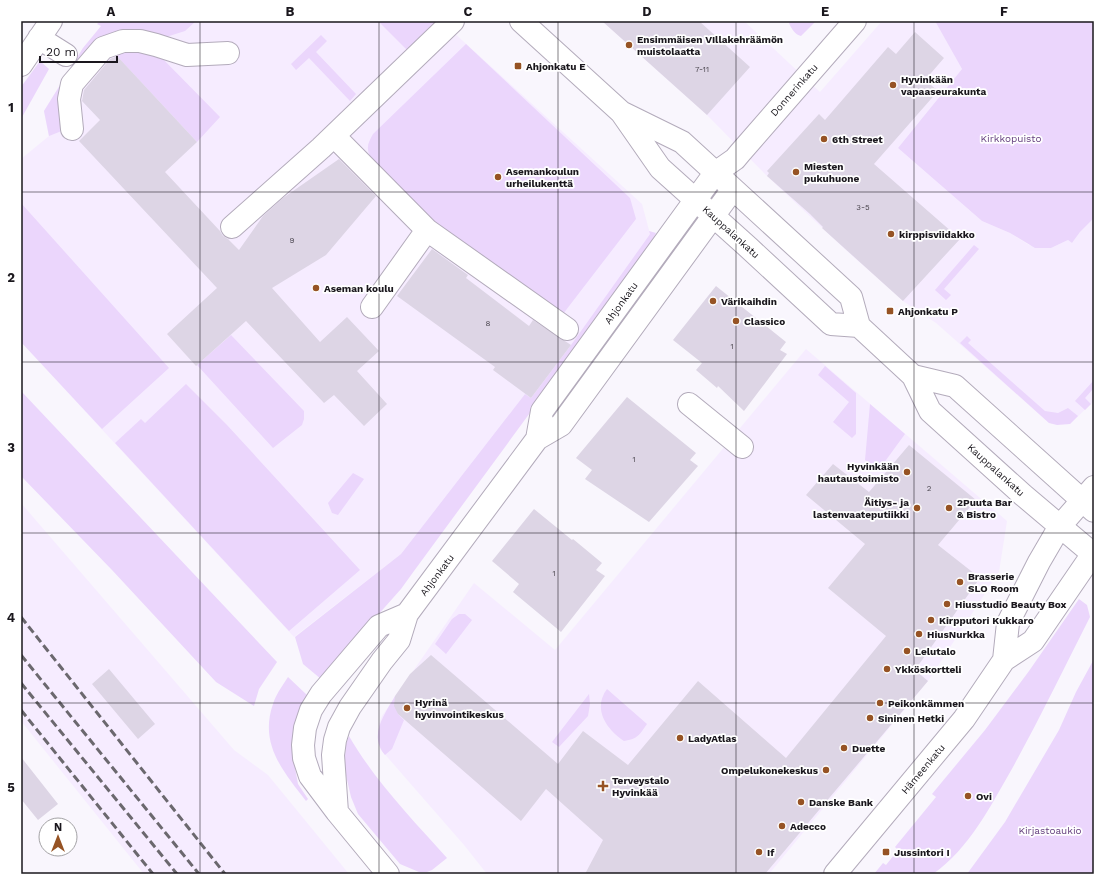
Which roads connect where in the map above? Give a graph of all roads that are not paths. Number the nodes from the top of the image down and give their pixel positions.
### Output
1 (453, 21) edge
2 (521, 21) edge
3 (855, 21) edge
4 (45, 29) edge
5 (228, 53) dead end
6 (66, 55) dead end
7 (21, 65) edge
8 (621, 112) junction
9 (72, 129) dead end
10 (327, 142) junction
11 (735, 159) junction
12 (716, 173) junction
13 (733, 189) junction
14 (695, 201) junction
15 (713, 217) junction
16 (232, 227) dead end
17 (427, 230) junction
18 (372, 307) dead end
19 (859, 326) junction
20 (567, 329) dead end
21 (913, 376) junction
22 (689, 404) dead end
23 (537, 438) junction
24 (742, 447) dead end
25 (1090, 500) edge
26 (1060, 526) junction
27 (1093, 553) edge
28 (407, 614) junction
29 (1004, 660) junction
30 (338, 812) junction
31 (388, 874) edge
32 (835, 874) edge

1 - 10 main road
2 - 8 main road, Kauppalankatu
3 - 11 main road, Donnerinkatu
4 - 6 main road
4 - 7 main road
5 - 9 main road
8 - 12 main road, Kauppalankatu
8 - 14 main road, Kauppalankatu
10 - 16 main road
10 - 17 main road
11 - 12 main road, Donnerinkatu
11 - 13 main road
12 - 13 main road, Kauppalankatu
12 - 14 main road, Ahjonkatu
13 - 15 main road, Ahjonkatu
13 - 19 main road, Kauppalankatu
14 - 15 main road, Kauppalankatu
14 - 23 main road, Ahjonkatu
15 - 19 main road, Kauppalankatu
15 - 23 main road, Ahjonkatu
17 - 18 main road
17 - 20 main road
19 - 21 main road, Kauppalankatu
21 - 25 main road, Kauppalankatu
21 - 26 main road, Kauppalankatu
22 - 24 main road
23 - 28 main road, Ahjonkatu
25 - 26 main road, Hämeenkatu
26 - 27 main road, Kauppalankatu
26 - 29 main road, Hämeenkatu
27 - 29 main road, Hämeenkatu
28 - 30 main road, Ahjonkatu
28 - 30 main road
29 - 32 main road, Hämeenkatu
30 - 31 main road

